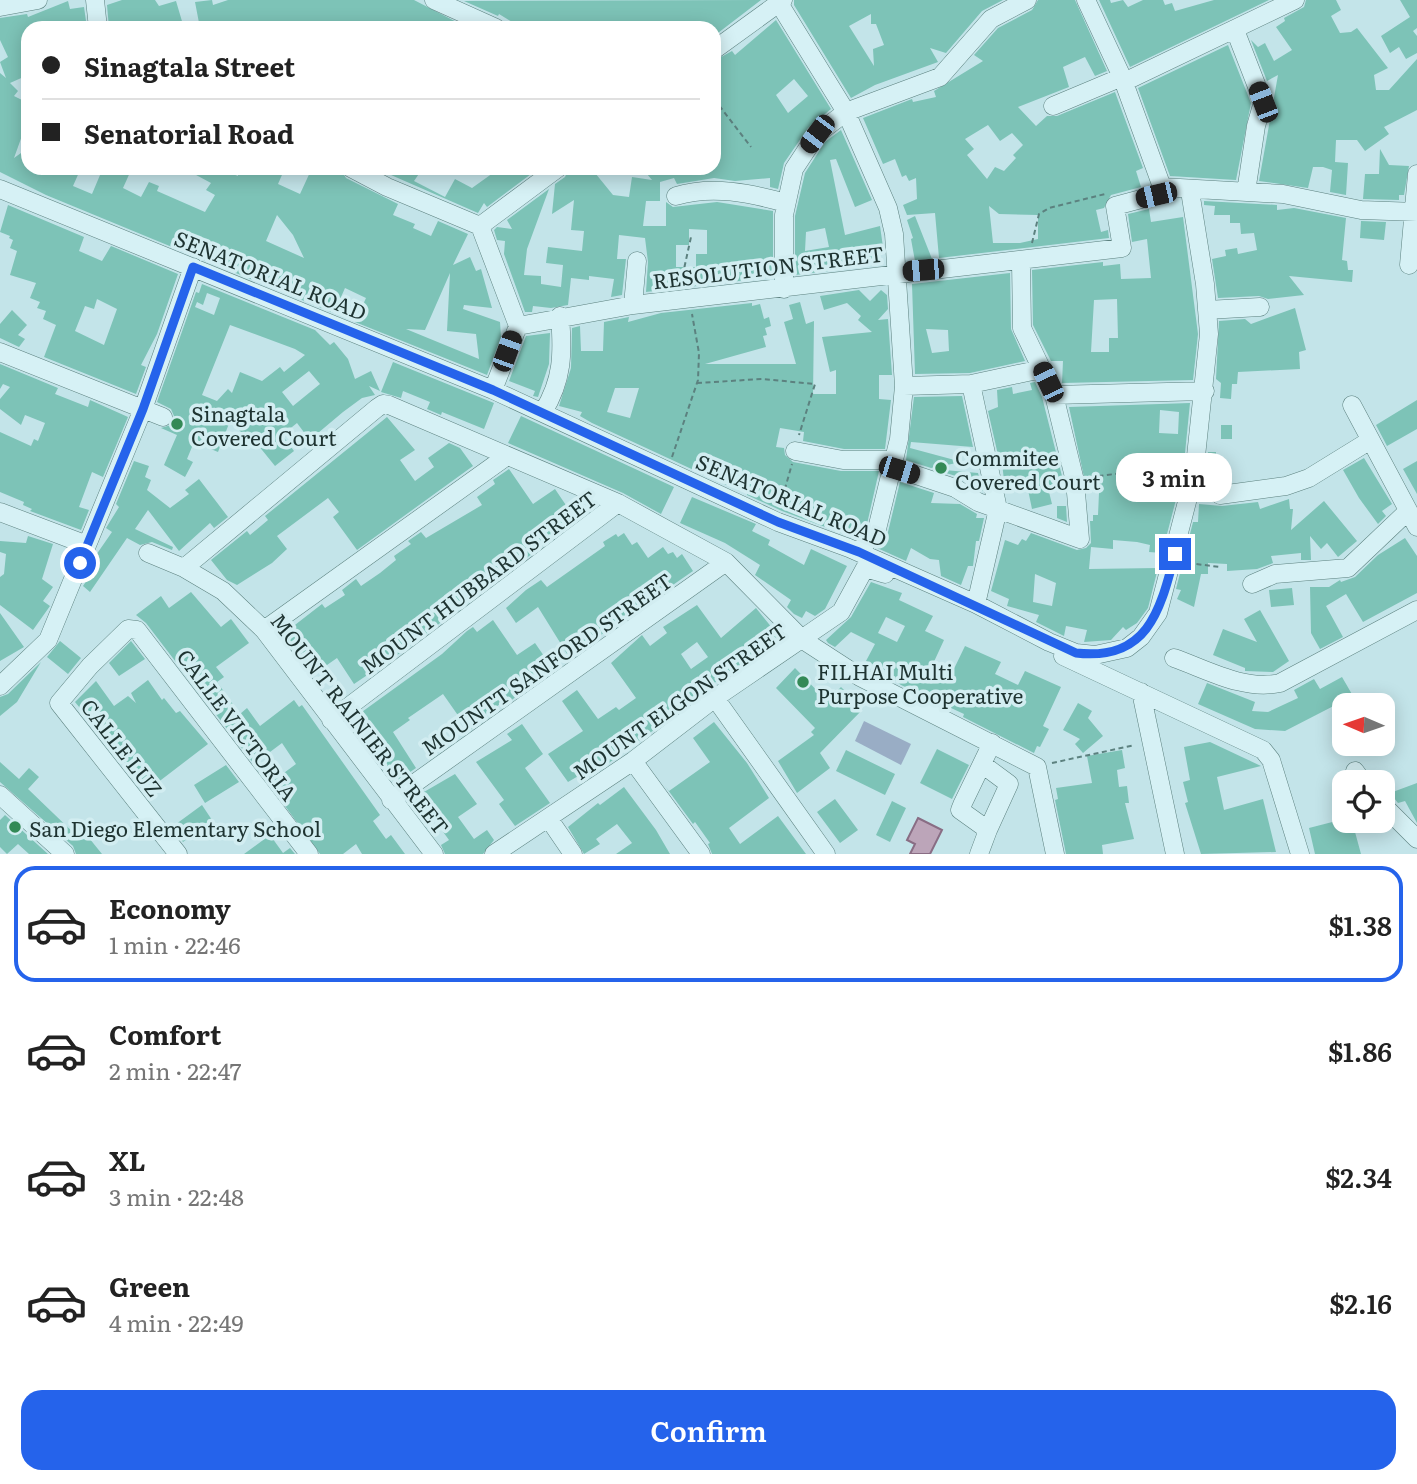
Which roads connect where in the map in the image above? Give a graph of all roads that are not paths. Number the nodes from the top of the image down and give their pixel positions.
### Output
1 (38, 0) edge
2 (95, 0) edge
3 (434, 0) edge
4 (1027, 0) edge
5 (1086, 0) edge
6 (1296, 0) edge
7 (780, 1) edge
8 (0, 7) edge
9 (97, 21) edge
10 (480, 21) edge
11 (1235, 30) junction
12 (721, 45) edge
13 (1123, 79) junction
14 (1053, 106) dead end
15 (846, 112) junction
16 (1417, 174) edge
17 (364, 175) edge
18 (549, 175) edge
19 (1162, 187) junction
20 (0, 189) edge
21 (1190, 191) junction
22 (1246, 192) junction
23 (676, 196) dead end
24 (786, 203) junction
25 (1415, 212) edge
26 (480, 226) junction
27 (637, 261) dead end
28 (1025, 261) junction
29 (1409, 265) dead end
30 (193, 267) junction
31 (898, 272) junction
32 (784, 289) junction
33 (633, 305) junction
34 (1260, 307) dead end
35 (1207, 310) junction
36 (560, 316) junction
37 (518, 326) junction
38 (0, 352) edge
39 (1042, 369) junction
40 (971, 384) junction
41 (904, 386) junction
42 (493, 390) junction
43 (1205, 391) junction
44 (1054, 395) junction
45 (1352, 405) dead end
46 (143, 409) junction
47 (542, 412) junction
48 (163, 417) dead end
49 (1369, 441) junction
50 (795, 451) road end
51 (507, 456) junction
52 (893, 464) junction
53 (1220, 495) dead end
54 (618, 503) junction
55 (998, 509) junction
56 (1408, 511) junction
57 (0, 512) edge
58 (1417, 527) edge
59 (87, 545) junction
60 (148, 553) dead end
61 (865, 559) junction
62 (726, 562) junction
63 (184, 568) junction
64 (1252, 584) dead end
65 (976, 604) junction
66 (1417, 610) edge
67 (264, 631) junction
68 (803, 640) junction
69 (1174, 658) dead end
70 (0, 687) edge
71 (1141, 692) junction
72 (715, 698) junction
73 (59, 701) joint
74 (331, 720) junction
75 (992, 743) junction
76 (633, 761) junction
77 (982, 764) junction
78 (0, 795) edge
79 (391, 800) junction
80 (1395, 817) edge
81 (549, 819) junction
82 (988, 830) junction
83 (1417, 839) edge
84 (65, 854) edge
85 (178, 854) edge
86 (309, 854) edge
87 (434, 854) edge
88 (494, 854) edge
89 (573, 854) edge
90 (701, 854) edge
91 (826, 854) edge
92 (979, 854) edge
93 (1055, 854) edge
94 (1175, 854) edge
95 (1300, 854) edge

1 - 8 street
2 - 9 street
3 - 10 street
4 - 15 street
5 - 13 street
6 - 11 street
7 - 12 street
7 - 15 street, MOUNT ELGON STREET
11 - 13 street
11 - 22 street
13 - 14 street
13 - 19 street
15 - 24 street
15 - 31 street, MOUNT ELGON STREET
16 - 25 street
17 - 26 street
18 - 26 street
19 - 21 street
19 - 28 street, RESOLUTION STREET
20 - 30 street, SENATORIAL ROAD
21 - 22 street
21 - 35 street, SENATORIAL ROAD
22 - 25 street
23 - 24 street
24 - 32 street
25 - 29 street
26 - 37 street
27 - 33 street
28 - 31 street, RESOLUTION STREET
28 - 39 street
30 - 42 street, SENATORIAL ROAD
30 - 46 street
31 - 32 street, RESOLUTION STREET
31 - 41 street, MOUNT ELGON STREET
32 - 33 street, RESOLUTION STREET
33 - 36 street, RESOLUTION STREET
34 - 35 street
35 - 43 street, SENATORIAL ROAD
36 - 37 street, RESOLUTION STREET
36 - 47 street
37 - 42 street
38 - 46 street
39 - 40 street
39 - 44 street
40 - 41 street
40 - 55 street
41 - 52 street, MOUNT ELGON STREET
42 - 47 street, SENATORIAL ROAD
43 - 44 street
43 - 65 street, SENATORIAL ROAD
44 - 55 street
45 - 49 street
46 - 48 street
46 - 59 street
47 - 61 street, SENATORIAL ROAD
49 - 53 street
49 - 56 street
50 - 52 street
51 - 54 street
51 - 63 street
51 - 67 street
52 - 55 street
52 - 61 street, MOUNT ELGON STREET
54 - 62 street
54 - 74 street, MOUNT HUBBARD STREET
55 - 65 street
56 - 58 street
56 - 64 street
57 - 59 street
59 - 70 street
60 - 63 street, MOUNT RAINIER STREET
61 - 65 street, SENATORIAL ROAD
61 - 68 street, MOUNT ELGON STREET
61 - 71 street
62 - 68 street
62 - 79 street, MOUNTT SANFORD STREET
63 - 67 street, MOUNT RAINIER STREET
66 - 69 street
67 - 74 street, MOUNT RAINIER STREET
68 - 72 street, MOUNT ELGON STREET
68 - 75 street
71 - 94 street
71 - 95 street
72 - 76 street, MOUNT ELGON STREET
72 - 91 street
73 - 85 street, CALLE LUZ
73 - 86 street, CALLE VICTORIA
74 - 79 street, MOUNT RAINIER STREET
75 - 77 street
75 - 93 street
76 - 81 street, MOUNT ELGON STREET
76 - 90 street
77 - 82 street
77 - 82 street
78 - 84 street
79 - 87 street, MOUNT RAINIER STREET
80 - 83 street
81 - 88 street, MOUNT ELGON STREET
81 - 89 street
82 - 92 street

